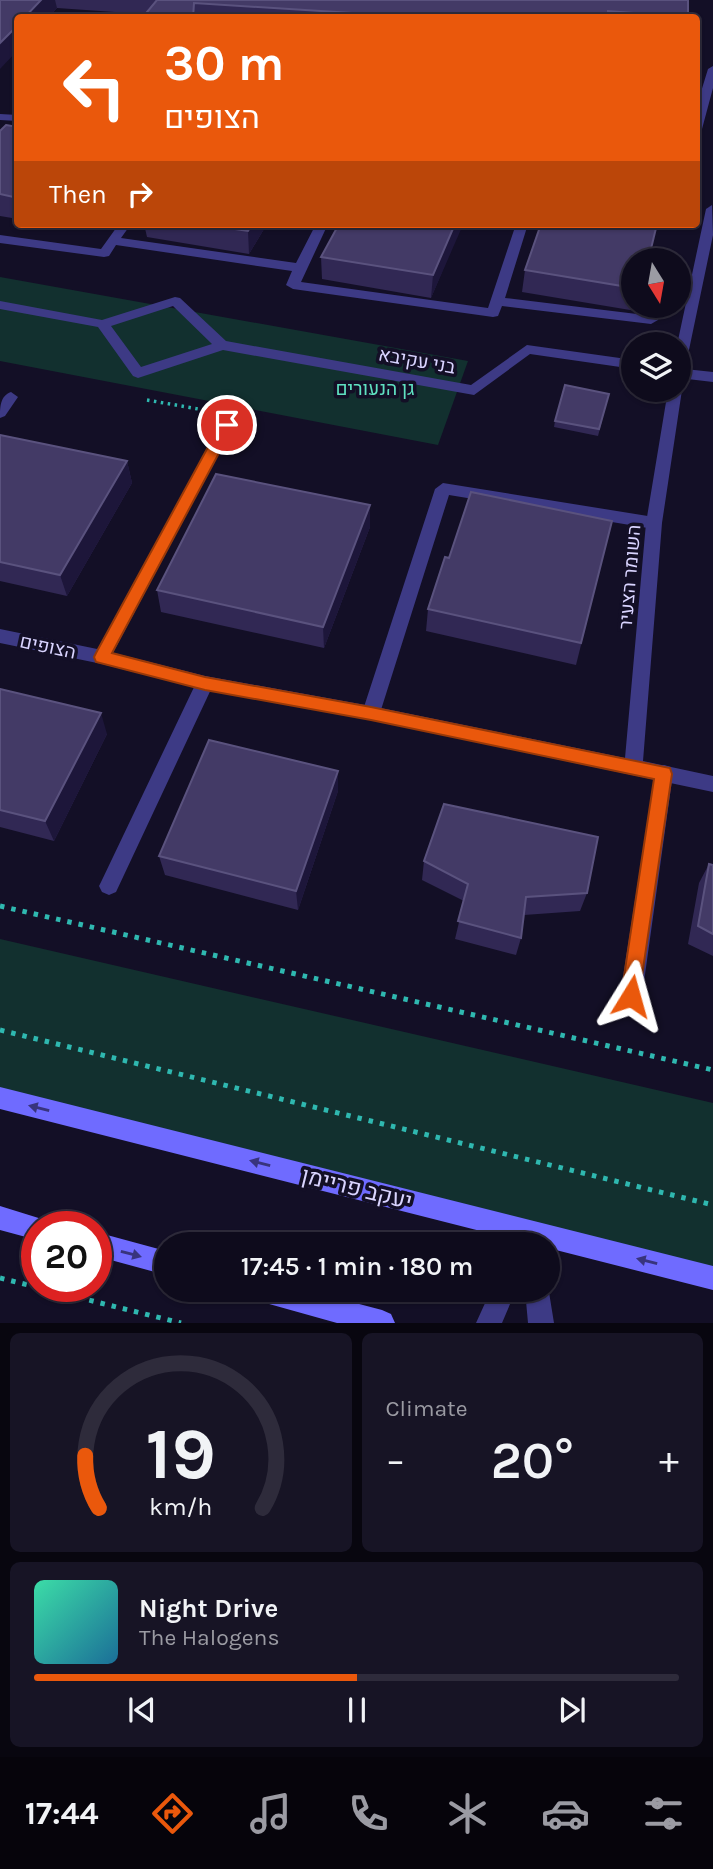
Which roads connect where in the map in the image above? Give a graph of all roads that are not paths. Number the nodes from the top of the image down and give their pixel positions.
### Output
1 (713, 70) edge
2 (709, 96) edge
3 (700, 119) edge
4 (712, 209) edge
5 (122, 228) edge
6 (320, 228) edge
7 (521, 228) edge
8 (0, 239) edge
9 (113, 241) junction
10 (300, 268) junction
11 (498, 301) junction
12 (0, 306) edge
13 (621, 316) edge
14 (635, 318) edge
15 (651, 318) edge
16 (103, 324) junction
17 (687, 332) edge
18 (222, 345) junction
19 (621, 363) edge
20 (691, 372) edge
21 (713, 377) edge
22 (11, 397) dead end
23 (673, 402) edge
24 (0, 413) edge
25 (227, 425) road end
26 (654, 523) junction
27 (0, 636) edge
28 (102, 657) junction
29 (205, 683) junction
30 (371, 713) junction
31 (633, 768) junction
32 (664, 774) junction
33 (713, 784) edge
34 (109, 886) dead end
35 (631, 996) dead end
36 (0, 1098) edge
37 (0, 1218) edge
38 (21, 1224) edge
39 (498, 1232) edge
40 (560, 1247) edge
41 (112, 1249) edge
42 (154, 1261) edge
43 (713, 1278) edge
44 (299, 1302) edge
45 (499, 1302) edge
46 (538, 1302) edge
47 (343, 1316) edge
48 (382, 1323) edge
49 (489, 1323) edge
50 (541, 1323) edge

1 - 2 street
2 - 3 street
4 - 17 street
5 - 9 street
6 - 10 street
7 - 11 street
8 - 9 street
9 - 10 street
10 - 11 street
11 - 13 street
12 - 16 street
14 - 15 street
16 - 18 street
16 - 18 street, בני עקיבא
18 - 19 street, בני עקיבא
20 - 21 street
22 - 24 street
23 - 26 street, השומר הצעיר
25 - 28 street
26 - 30 street
26 - 31 street, השומר הצעיר
27 - 28 street, הצופים
28 - 29 street, הצופים
29 - 30 street, הצופים
29 - 34 street
30 - 31 street, הצופים
31 - 32 street, הצופים
32 - 33 street, הצופים
32 - 35 street
39 -> 36 main road, יעקב פריימן
37 - 38 main road
43 -> 40 main road, יעקב פריימן
41 -> 42 main road
44 - 47 main road
45 - 49 street
46 - 50 street
47 - 48 main road

